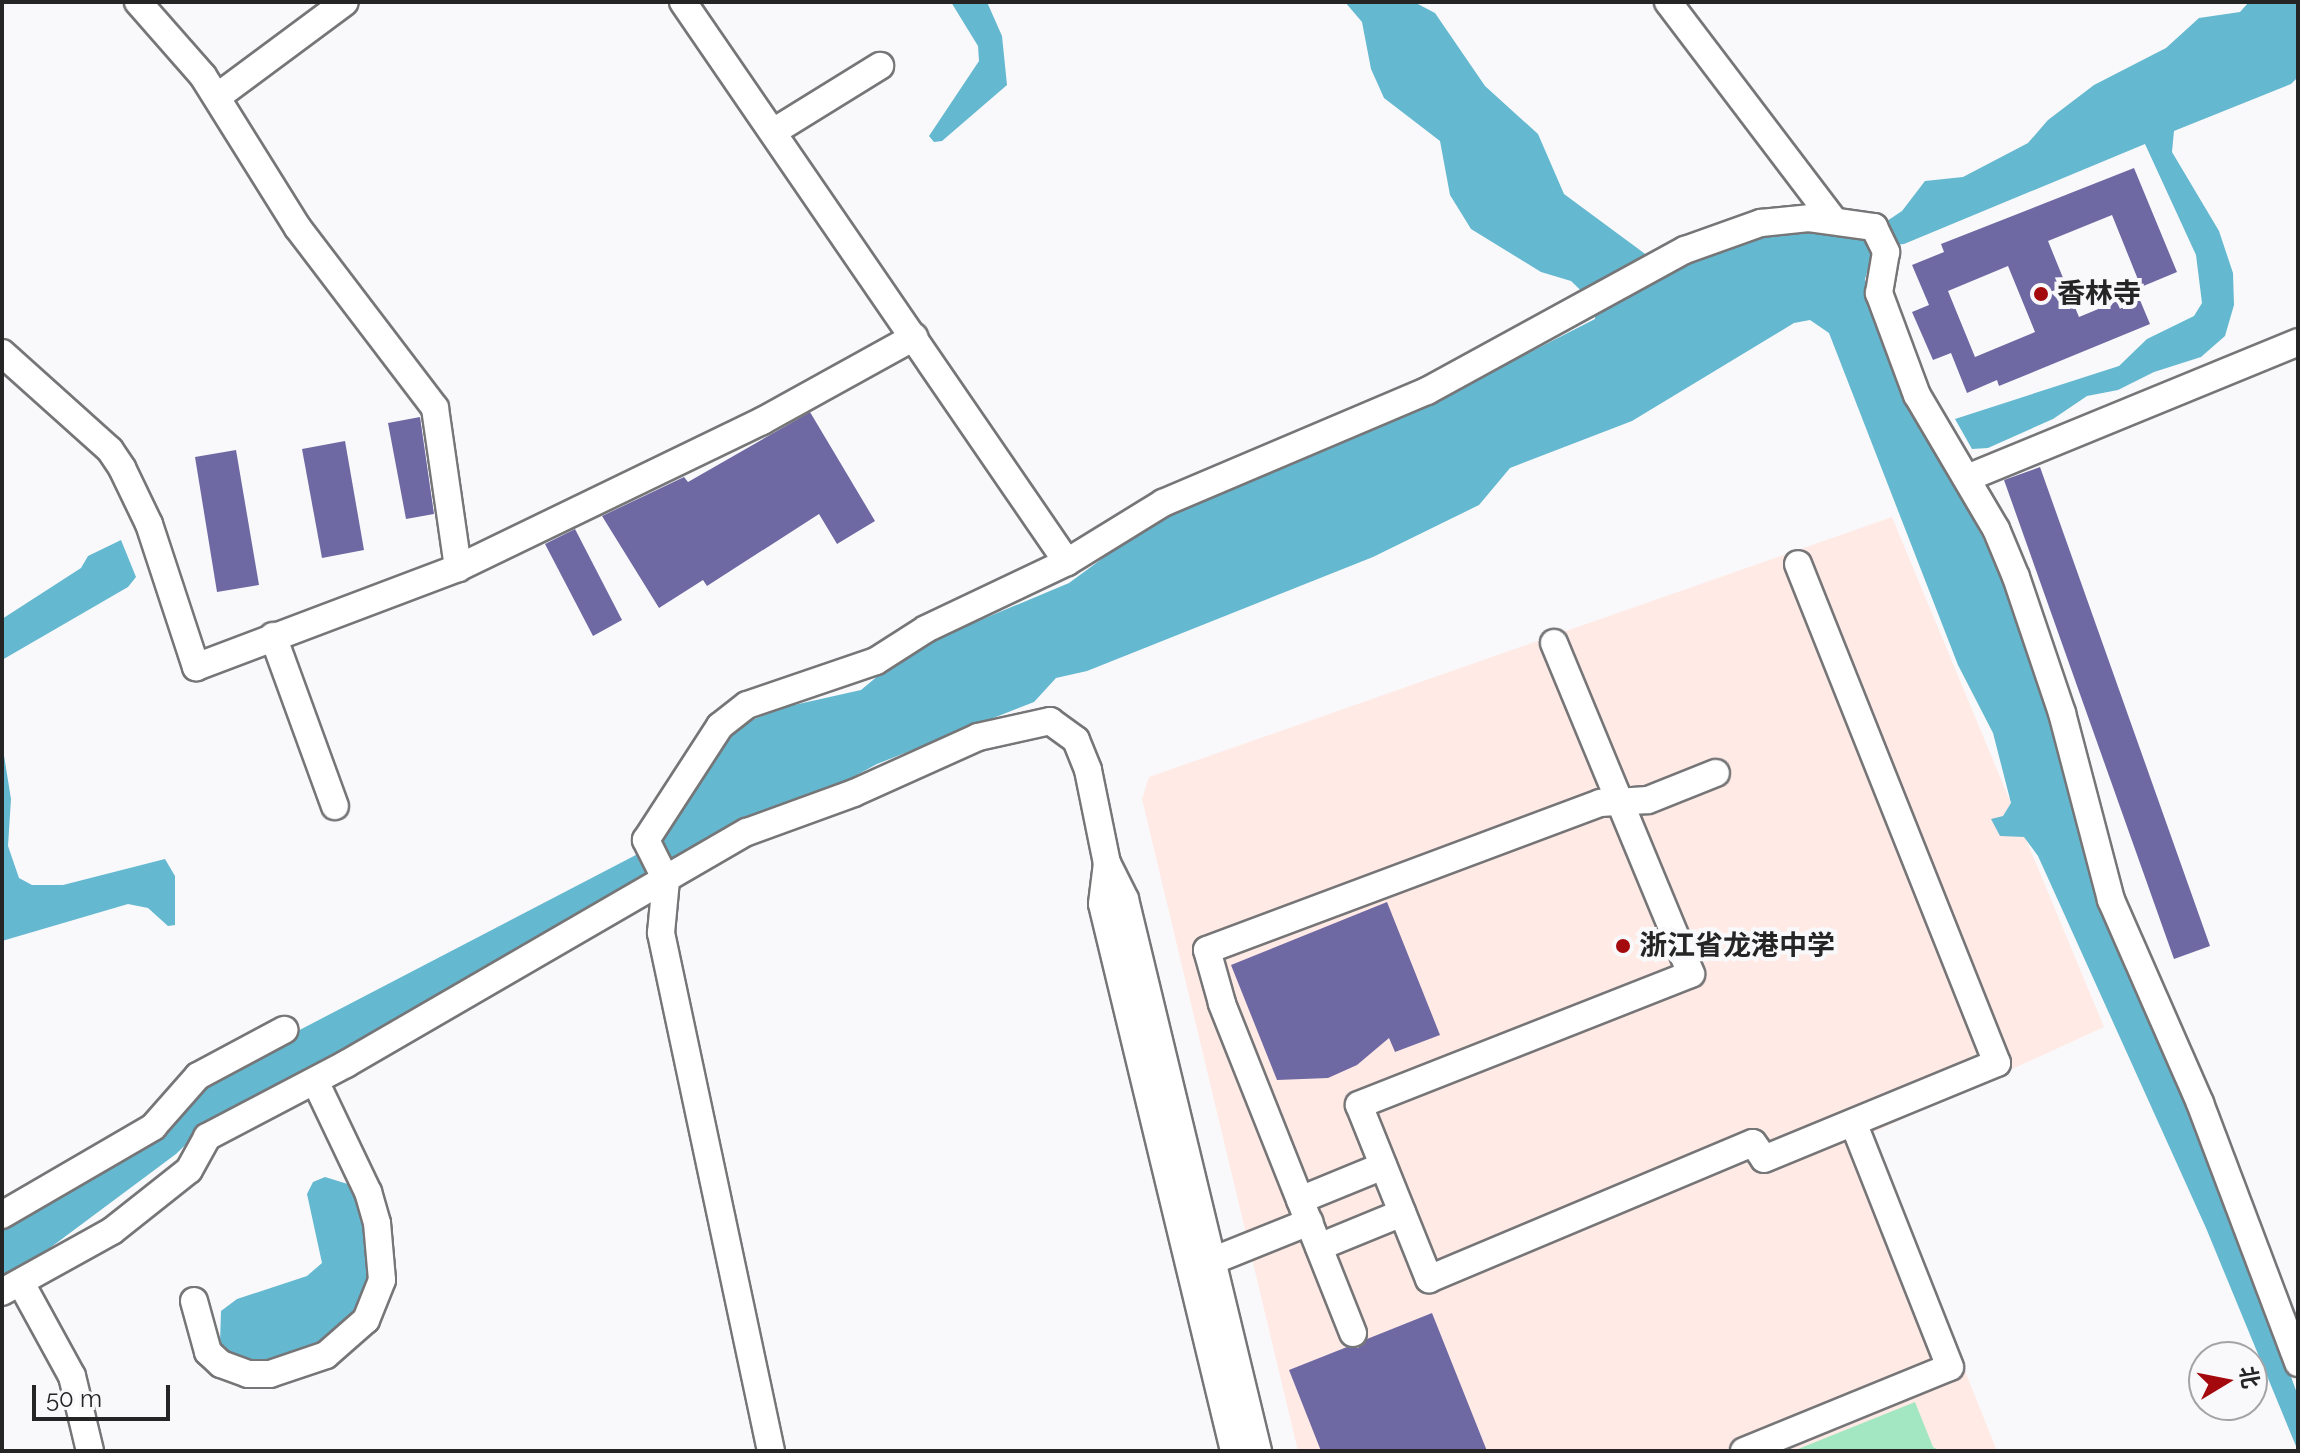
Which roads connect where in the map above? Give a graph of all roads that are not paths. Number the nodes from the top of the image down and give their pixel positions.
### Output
1 (138, 2) edge
2 (345, 2) edge
3 (683, 2) edge
4 (1668, 2) edge
5 (880, 66) dead end
6 (217, 97) junction
7 (773, 132) junction
8 (1832, 218) junction
9 (914, 337) junction
10 (2298, 342) edge
11 (2, 353) edge
12 (1967, 478) junction
13 (1067, 562) junction
14 (1798, 564) dead end
15 (458, 568) junction
16 (273, 636) junction
17 (1554, 643) dead end
18 (1716, 773) dead end
19 (1619, 803) junction
20 (335, 806) dead end
21 (1107, 863) junction
22 (666, 880) junction
23 (284, 1030) dead end
24 (315, 1081) junction
25 (1854, 1124) junction
26 (1383, 1166) junction
27 (1305, 1211) junction
28 (1402, 1213) junction
29 (2, 1215) edge
30 (1319, 1247) junction
31 (1212, 1261) junction
32 (11, 1288) edge
33 (194, 1301) dead end
34 (1353, 1333) dead end
35 (2298, 1363) edge
36 (90, 1451) edge
37 (771, 1451) edge
38 (1234, 1451) edge
39 (1258, 1451) edge
40 (1744, 1451) edge

1 - 6 street
2 - 6 street
3 - 7 street
4 - 8 street
5 - 7 street
6 - 15 street
7 - 9 street
8 - 12 street
8 - 13 street
9 - 13 street
9 - 15 street
10 - 12 street
11 - 16 street
12 - 35 street
13 - 22 street
14 - 25 street
15 - 16 street
16 - 20 street
17 - 19 street
18 - 19 street
19 - 26 street
19 - 27 street
21 - 22 street
21 - 31 street
21 - 38 street
22 - 24 street
22 - 37 street
23 - 29 street
24 - 32 street
24 - 33 street
25 - 28 street
25 - 40 street
26 - 27 street
26 - 28 street
27 - 30 street
27 - 31 street
28 - 30 street
30 - 34 street
31 - 39 street
32 - 36 street

